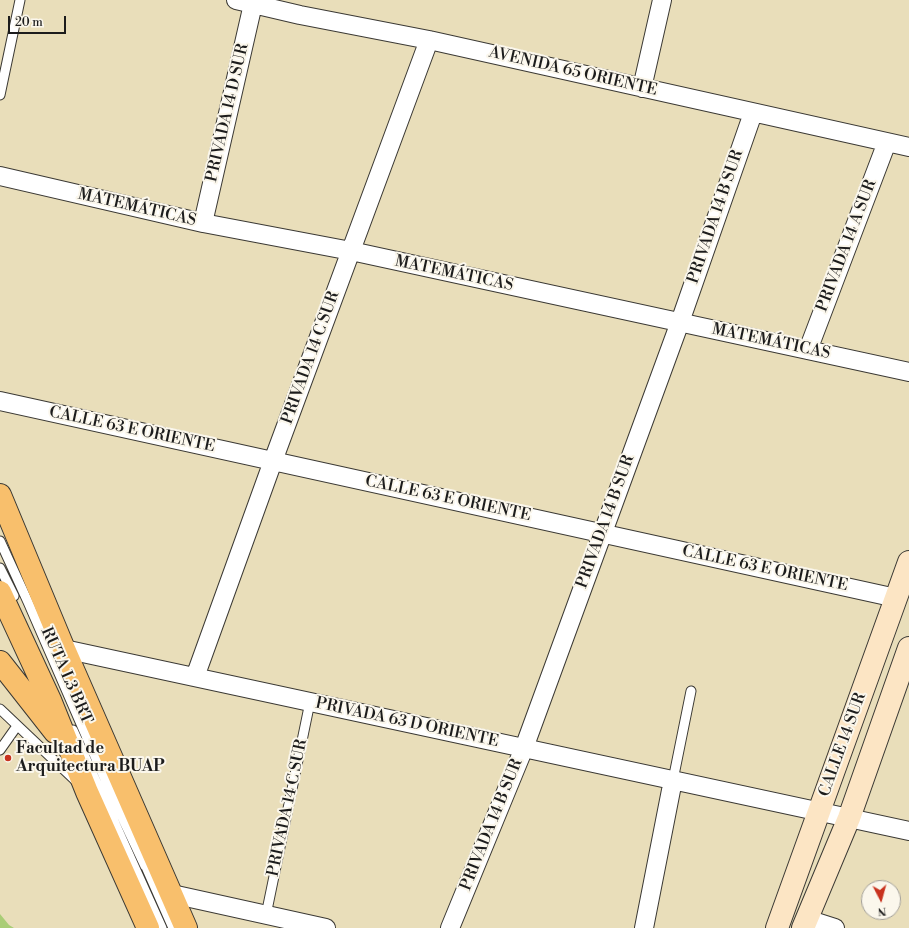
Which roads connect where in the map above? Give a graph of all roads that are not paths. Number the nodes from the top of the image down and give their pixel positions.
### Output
1 (20, 0) edge
2 (662, 0) edge
3 (244, 2) edge
4 (302, 8) edge
5 (429, 40) junction
6 (642, 88) junction
7 (0, 95) edge
8 (753, 112) junction
9 (887, 142) junction
10 (909, 147) edge
11 (0, 176) edge
12 (203, 223) junction
13 (351, 251) junction
14 (680, 322) junction
15 (808, 350) junction
16 (909, 372) edge
17 (0, 401) edge
18 (272, 461) junction
19 (0, 495) edge
20 (602, 533) junction
21 (0, 541) edge
22 (909, 562) edge
23 (0, 568) edge
24 (0, 592) edge
25 (896, 598) junction
26 (19, 606) dead end
27 (909, 648) edge
28 (64, 649) junction
29 (0, 662) edge
30 (195, 677) junction
31 (691, 691) dead end
32 (310, 702) junction
33 (0, 709) edge
34 (68, 718) dead end
35 (17, 726) junction
36 (524, 748) junction
37 (0, 750) edge
38 (72, 754) junction
39 (673, 780) junction
40 (87, 792) junction
41 (820, 812) junction
42 (849, 818) junction
43 (909, 831) edge
44 (145, 866) junction
45 (169, 887) junction
46 (266, 915) junction
47 (805, 924) edge
48 (148, 928) edge
49 (162, 928) edge
50 (173, 928) edge
51 (186, 928) edge
52 (326, 928) edge
53 (450, 928) edge
54 (644, 928) edge
55 (777, 928) edge
56 (835, 928) edge

1 - 7 lane
2 - 6 street
3 - 4 street, AVENIDA 65 ORIENTE
3 - 12 street, PRIVADA 14 D SUR
4 - 5 street, AVENIDA 65 ORIENTE
5 - 6 street, AVENIDA 65 ORIENTE
5 - 13 street, PRIVADA 14 C SUR
6 - 8 street, AVENIDA 65 ORIENTE
8 - 9 street, AVENIDA 65 ORIENTE
8 - 14 street, PRIVADA 14 B SUR
9 - 10 street, AVENIDA 65 ORIENTE
9 - 15 street, PRIVADA 14 A SUR
11 - 12 street, MATEMÁTICAS
12 - 13 street, MATEMÁTICAS
13 - 14 street, MATEMÁTICAS
13 - 18 street, PRIVADA 14 C SUR
14 - 15 street, MATEMÁTICAS
14 - 20 street, PRIVADA 14 B SUR
15 - 16 street, MATEMÁTICAS
17 - 18 street, CALLE 63 E ORIENTE
18 - 20 street, CALLE 63 E ORIENTE
18 - 30 street, PRIVADA 14 C SUR
19 - 28 main road
20 - 25 street, CALLE 63 E ORIENTE
20 - 36 street, PRIVADA 14 B SUR
21 - 44 lane
22 - 25 main road, CALLE 14 SUR
23 - 26 lane
24 - 38 main road
25 - 41 main road, CALLE 14 SUR
27 - 42 main road, CALLE 14 SUR
28 - 30 street, PRIVADA 63 D ORIENTE
28 - 45 main road
29 - 38 main road
30 - 32 street, PRIVADA 63 D ORIENTE
31 - 39 lane
32 - 36 street, PRIVADA 63 D ORIENTE
32 - 46 lane, PRIVADA 14 C SUR
33 - 35 lane
34 - 49 lane, RUTA L3 BRT
35 - 37 lane
35 - 40 lane
36 - 39 street, PRIVADA 63 D ORIENTE
36 - 53 street, PRIVADA 14 B SUR
38 - 40 main road
39 - 41 street, PRIVADA 63 D ORIENTE
39 - 54 street
40 - 48 main road
41 - 42 street, PRIVADA 63 D ORIENTE
41 - 55 main road, CALLE 14 SUR
42 - 43 street, PRIVADA 63 D ORIENTE
42 - 47 main road, CALLE 14 SUR
44 - 45 lane
44 - 50 lane
45 - 46 street
45 - 51 main road
46 - 52 street
47 - 56 street

